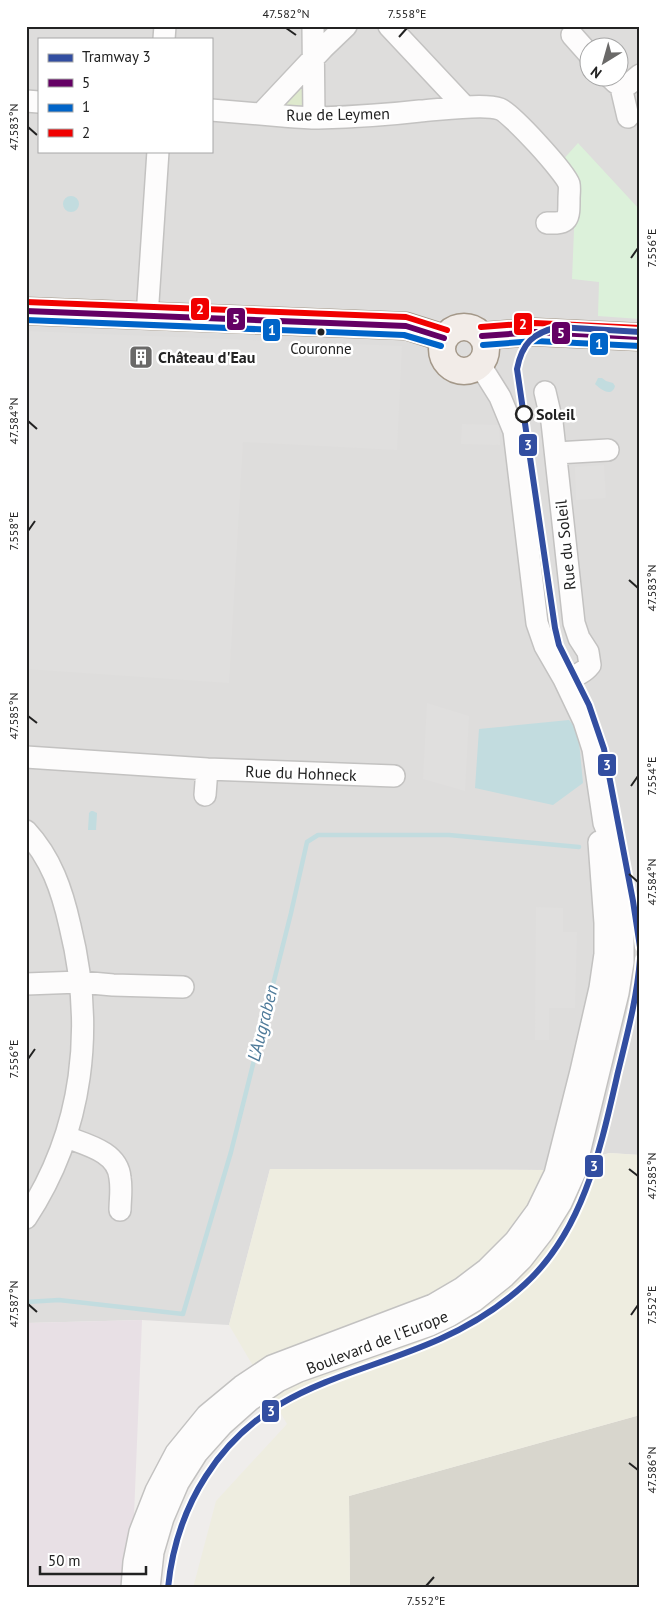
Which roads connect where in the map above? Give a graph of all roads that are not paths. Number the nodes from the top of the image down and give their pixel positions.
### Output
1 (313, 26) edge
2 (346, 26) edge
3 (389, 26) edge
4 (572, 35) dead end
5 (578, 42) edge
6 (314, 58) junction
7 (640, 75) edge
8 (628, 85) edge
9 (618, 88) edge
10 (465, 107) junction
11 (212, 110) edge
12 (261, 114) junction
13 (314, 118) junction
14 (628, 118) dead end
15 (158, 152) edge
16 (547, 223) dead end
17 (26, 311) edge
18 (147, 317) junction
19 (482, 336) junction
20 (640, 337) edge
21 (444, 338) junction
22 (480, 365) junction
23 (545, 392) dead end
24 (608, 450) dead end
25 (556, 453) junction
26 (564, 679) junction
27 (26, 757) edge
28 (207, 769) junction
29 (394, 776) dead end
30 (205, 795) dead end
31 (604, 823) junction
32 (26, 831) edge
33 (80, 982) junction
34 (26, 984) edge
35 (183, 987) dead end
36 (66, 1137) junction
37 (120, 1210) dead end
38 (26, 1218) edge
39 (132, 1588) edge
40 (149, 1588) edge

1 - 6 street
2 - 6 street
3 - 10 street
4 - 5 street
6 - 12 street
6 - 13 street
7 - 8 street
9 - 14 street
10 - 13 street, Rue de Leymen
10 - 16 street, Rue de Leymen
11 - 12 street, Rue de Leymen
12 - 13 street, Rue de Leymen
15 - 18 street
17 - 18 main road
18 - 21 main road
19 - 20 main road
19 - 21 main road
19 - 22 main road
21 - 22 main road
22 - 26 street, Boulevard de l'Europe
23 - 25 street, Rue du Soleil
24 - 25 street
25 - 26 street, Rue du Soleil
26 - 31 street, Boulevard de l'Europe
27 - 28 street, Rue du Hohneck
28 - 29 street, Rue du Hohneck
28 - 30 street
31 - 39 street, Boulevard de l'Europe
31 - 40 street, Boulevard de l'Europe
32 - 33 street
33 - 34 street
33 - 35 street
33 - 36 street
36 - 37 street
36 - 38 street

